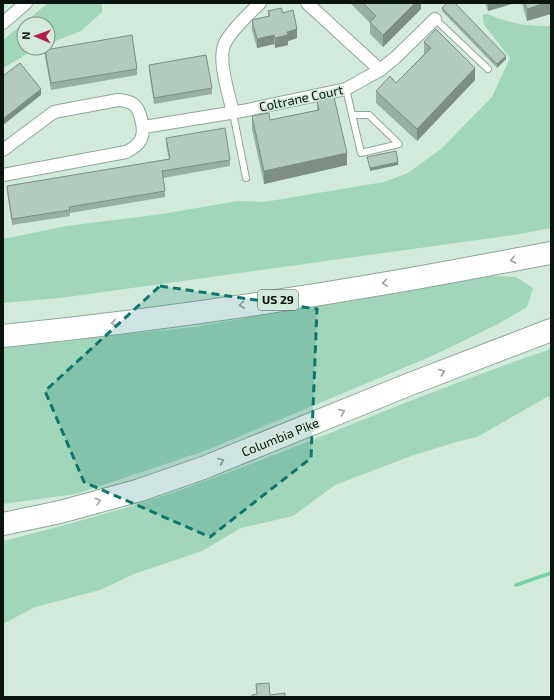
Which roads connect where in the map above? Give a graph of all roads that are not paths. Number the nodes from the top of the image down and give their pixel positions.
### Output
1 (26, 3) edge
2 (260, 3) edge
3 (307, 3) edge
4 (435, 19) joint
5 (3, 23) edge
6 (488, 69) dead end
7 (380, 70) junction
8 (346, 89) junction
9 (233, 113) junction
10 (352, 115) junction
11 (144, 127) junction
12 (3, 150) edge
13 (3, 175) edge
14 (246, 178) dead end
15 (551, 253) edge
16 (551, 330) edge
17 (3, 336) edge
18 (60, 512) junction
19 (3, 524) edge
20 (3, 530) edge

1 - 5 street
2 - 9 street
3 - 7 street
4 - 6 lane
4 - 7 street, Coltrane Court
7 - 8 street, Coltrane Court
8 - 9 street, Coltrane Court
8 - 10 lane
9 - 11 street, Coltrane Court
9 - 14 lane
10 - 10 lane
11 - 12 street
11 - 13 street
15 -> 17 highway, US 29
18 -> 16 highway, Columbia Pike
18 - 19 highway, Columbia Pike
18 - 20 highway

